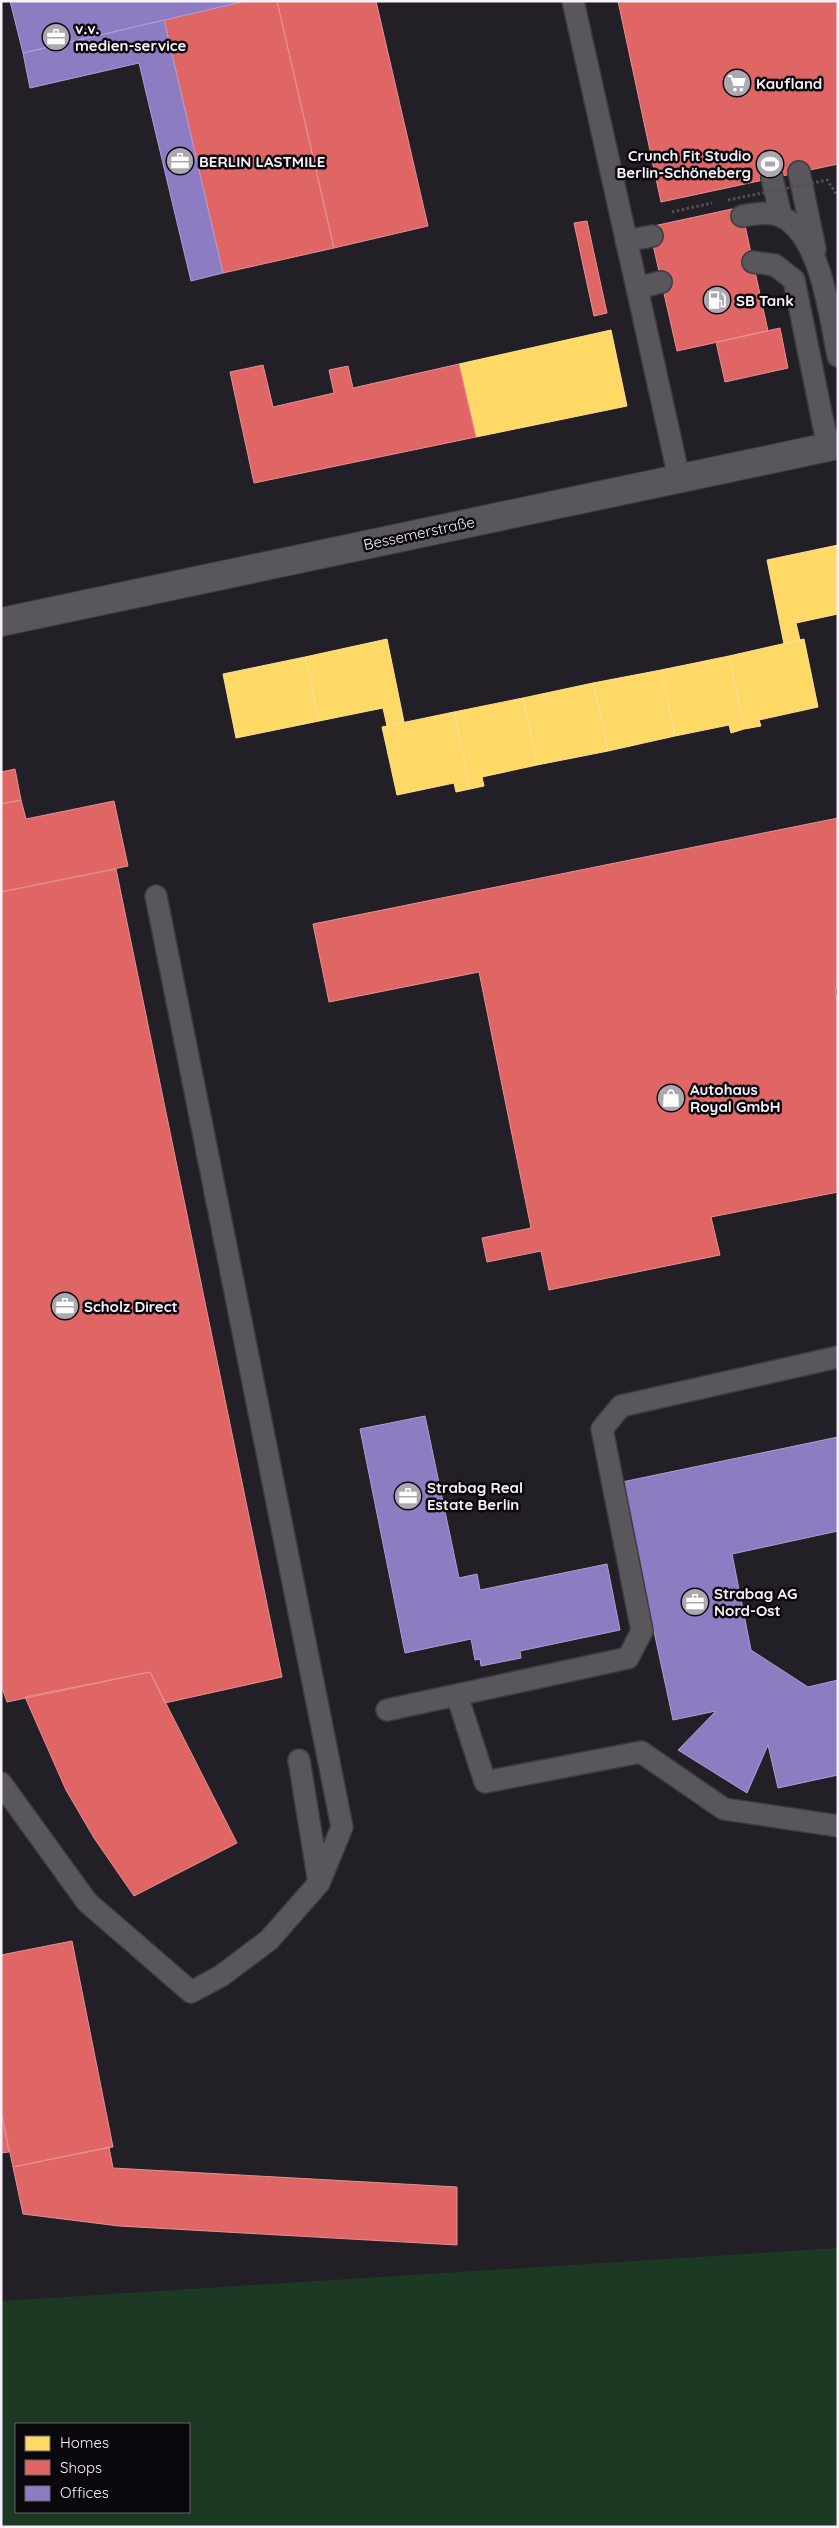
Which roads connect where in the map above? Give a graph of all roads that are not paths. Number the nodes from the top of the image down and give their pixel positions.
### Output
1 (573, 1) edge
2 (799, 172) dead end
3 (772, 178) dead end
4 (742, 216) dead end
5 (780, 216) junction
6 (652, 236) dead end
7 (626, 241) junction
8 (753, 262) dead end
9 (818, 262) junction
10 (662, 282) dead end
11 (637, 288) junction
12 (838, 356) edge
13 (833, 446) edge
14 (679, 478) junction
15 (1, 622) edge
16 (156, 896) dead end
17 (838, 1356) edge
18 (457, 1695) junction
19 (387, 1710) dead end
20 (299, 1760) dead end
21 (1, 1783) edge
22 (838, 1826) edge
23 (319, 1883) junction

1 - 7 lane
2 - 9 lane
3 - 5 lane
4 - 5 lane
5 - 9 lane
6 - 7 lane
7 - 11 lane
8 - 13 lane
9 - 12 lane
10 - 11 lane
11 - 14 lane
13 - 14 street, Bessemerstraße
14 - 15 street, Bessemerstraße
16 - 23 lane
17 - 18 lane
18 - 19 lane
18 - 22 lane
20 - 23 lane
21 - 23 lane

